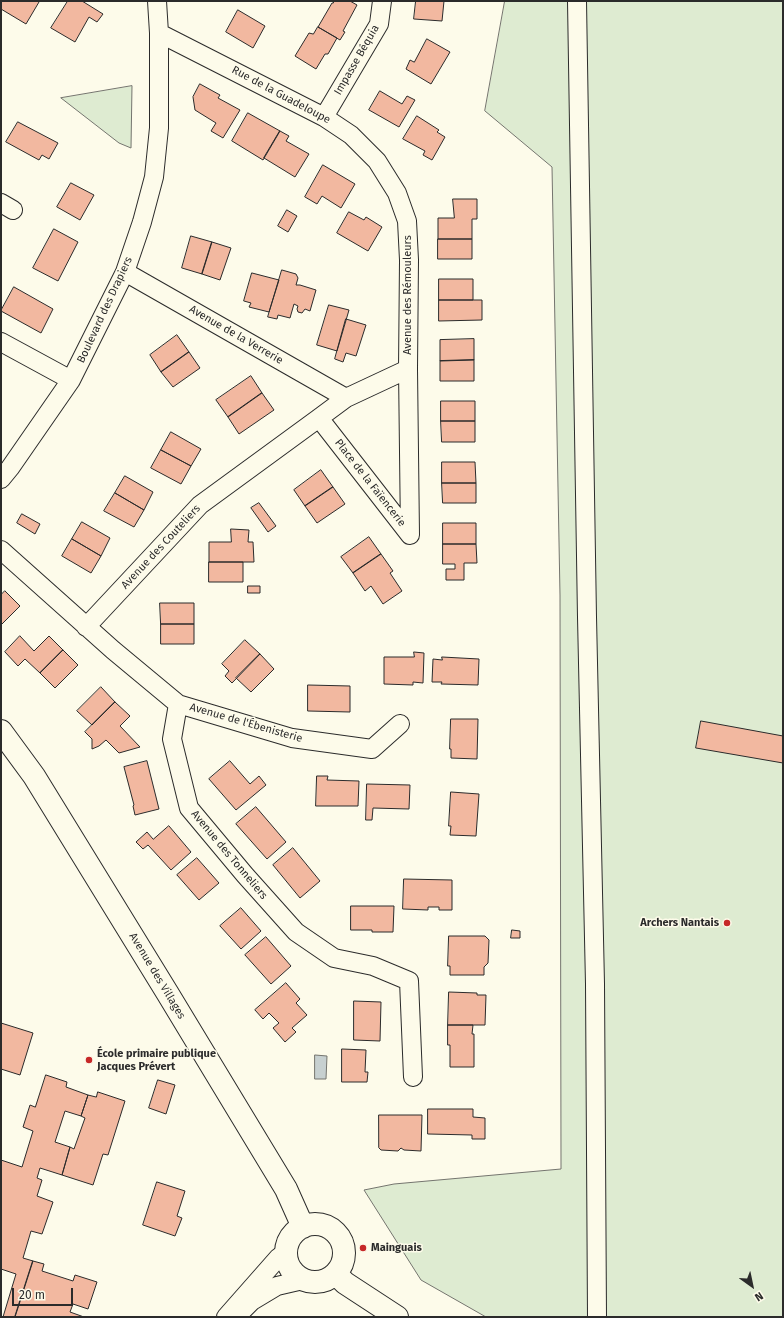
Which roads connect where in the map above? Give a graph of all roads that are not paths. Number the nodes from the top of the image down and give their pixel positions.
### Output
1 (157, 1) edge
2 (382, 1) edge
3 (577, 1) edge
4 (159, 33) junction
5 (324, 117) junction
6 (407, 221) joint
7 (125, 272) junction
8 (1, 342) edge
9 (408, 369) junction
10 (71, 380) junction
11 (346, 398) junction
12 (319, 418) junction
13 (1, 479) edge
14 (1, 550) edge
15 (86, 627) junction
16 (178, 704) junction
17 (400, 724) dead end
18 (1, 731) edge
19 (413, 1077) dead end
20 (303, 1226) junction
21 (286, 1252) junction
22 (336, 1274) junction
23 (303, 1280) junction
24 (226, 1317) edge
25 (236, 1317) edge
26 (397, 1317) edge
27 (597, 1317) edge

1 - 4 street, Boulevard des Drapiers
2 - 5 street, Impasse Béquia
3 - 27 street
4 - 5 street, Rue de la Guadeloupe
4 - 7 street, Boulevard des Drapiers
5 - 6 street, Rue de la Guadeloupe
6 - 9 street, Avenue des Rémouleurs
7 - 10 street, Boulevard des Drapiers
7 - 11 street, Avenue de la Verrerie
8 - 10 street
9 - 11 street
9 - 12 street, Place de la Faïencerie
10 - 13 street, Boulevard des Drapiers
11 - 12 street
12 - 15 street, Avenue des Couteliers
14 - 15 street
15 - 16 street
16 - 17 street, Avenue de l'Ébenisterie
16 - 19 street, Avenue des Tonneliers
18 - 20 street, Avenue des Villages
20 - 21 street
20 - 22 street
21 - 23 street
21 - 24 street
22 - 23 street
22 - 26 street
23 - 25 street

